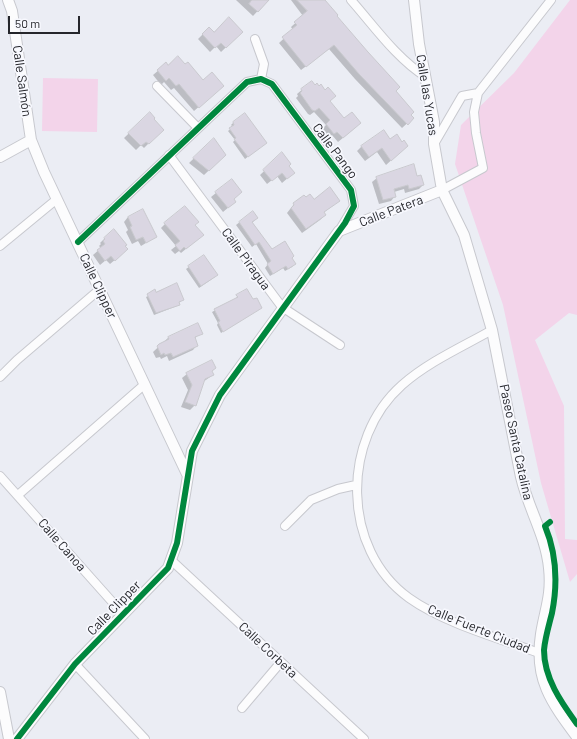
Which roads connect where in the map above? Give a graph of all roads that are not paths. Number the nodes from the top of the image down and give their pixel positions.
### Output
1 (8, 0) edge
2 (351, 0) edge
3 (414, 0) edge
4 (551, 0) edge
5 (255, 39) dead end
6 (426, 77) junction
7 (261, 79) junction
8 (158, 86) dead end
9 (478, 93) junction
10 (198, 128) junction
11 (31, 140) junction
12 (434, 144) junction
13 (170, 155) junction
14 (0, 157) edge
15 (442, 190) junction
16 (57, 199) junction
17 (339, 231) junction
18 (78, 242) junction
19 (0, 246) edge
20 (100, 289) junction
21 (282, 307) junction
22 (492, 330) junction
23 (340, 345) dead end
24 (0, 377) edge
25 (144, 384) junction
26 (187, 474) junction
27 (0, 476) edge
28 (356, 484) junction
29 (18, 495) junction
30 (285, 526) dead end
31 (171, 560) junction
32 (123, 614) junction
33 (539, 653) junction
34 (281, 662) junction
35 (75, 664) junction
36 (0, 692) edge
37 (242, 708) dead end
38 (577, 737) edge
39 (9, 739) edge
40 (17, 739) edge
41 (145, 739) edge
42 (364, 739) edge

1 - 11 street, Calle Salmón
2 - 6 street
3 - 6 street, Calle las Yucas
4 - 9 street
5 - 7 street
6 - 12 street, Calle las Yucas
7 - 10 street
7 - 17 street, Calle Pango
8 - 10 street
9 - 12 street
9 - 15 street
10 - 13 street
11 - 14 street
11 - 16 street, Calle Clipper
12 - 15 street, Calle las Yucas
13 - 18 street
13 - 21 street, Calle Piragua
15 - 17 street, Calle Patera
15 - 22 street, Paseo Santa Catalina
16 - 18 street, Calle Clipper
16 - 19 street
17 - 21 street, Calle Pango
18 - 20 street, Calle Clipper
20 - 24 street
20 - 25 street, Calle Clipper
21 - 23 street, Calle Piragua
21 - 26 street, Calle Pango
22 - 28 street, Calle Fuerte Ciudad
22 - 33 street, Paseo Santa Catalina
25 - 26 street, Calle Clipper
25 - 29 street
26 - 31 street, Calle Clipper
27 - 29 street, Calle Canoa
28 - 30 street
28 - 33 street, Calle Fuerte Ciudad
29 - 32 street, Calle Canoa
31 - 32 street, Calle Clipper
31 - 34 street, Calle Corbeta
32 - 35 street, Calle Clipper
33 - 38 street, Paseo Santa Catalina
34 - 37 street
34 - 42 street, Calle Corbeta
35 - 40 street, Calle Clipper
35 - 41 street
36 - 39 street

